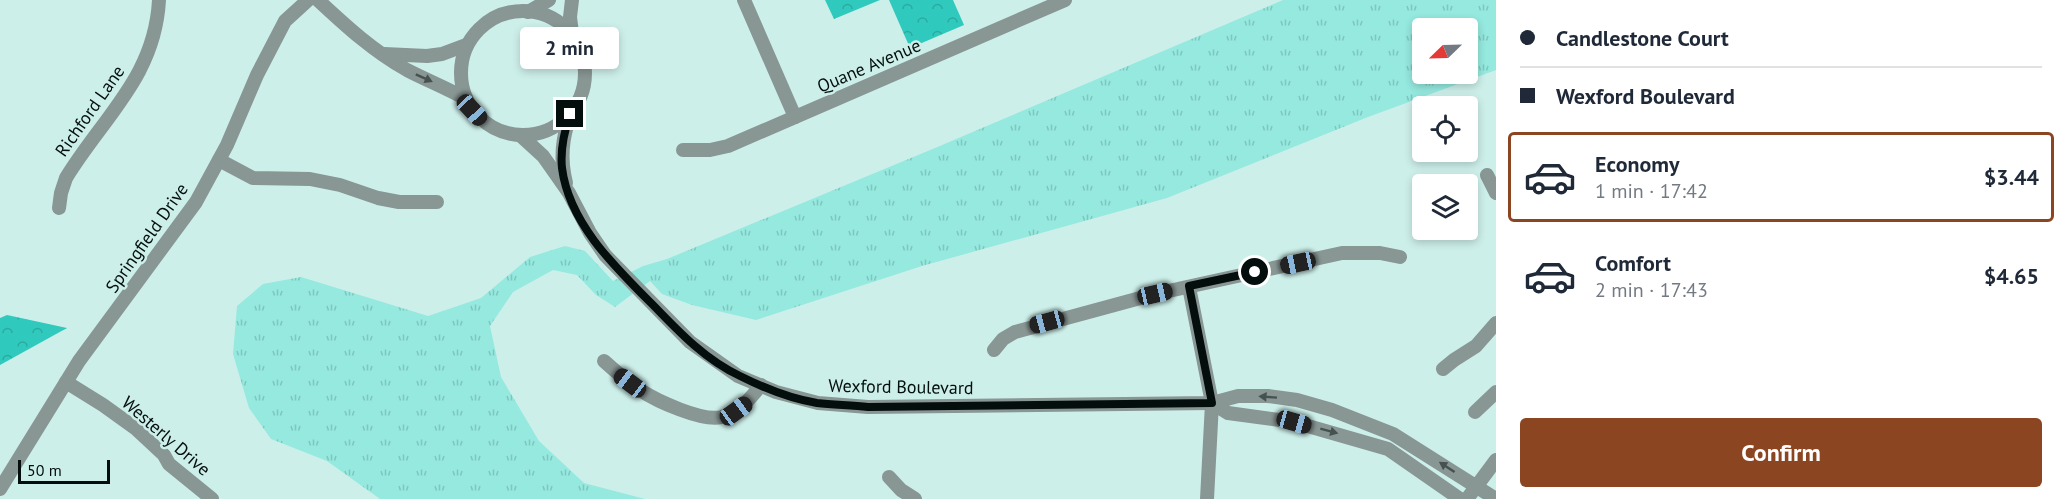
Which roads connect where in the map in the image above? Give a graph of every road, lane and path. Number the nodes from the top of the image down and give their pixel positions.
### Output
1 (159, 0) edge
2 (308, 0) edge
3 (318, 0) edge
4 (549, 0) edge
5 (573, 0) edge
6 (744, 0) edge
7 (1065, 0) edge
8 (528, 12) junction
9 (572, 33) junction
10 (466, 45) junction
11 (384, 54) junction
12 (466, 99) junction
13 (570, 114) junction
14 (795, 117) junction
15 (520, 135) junction
16 (683, 150) dead end
17 (219, 160) junction
18 (1487, 175) dead end
19 (1496, 193) edge
20 (569, 194) junction
21 (437, 202) dead end
22 (59, 208) dead end
23 (1400, 257) dead end
24 (1189, 286) junction
25 (1496, 323) edge
26 (994, 350) dead end
27 (604, 361) dead end
28 (1443, 369) dead end
29 (66, 382) junction
30 (761, 385) junction
31 (1496, 392) edge
32 (1212, 403) junction
33 (1475, 412) dead end
34 (1496, 460) edge
35 (889, 477) dead end
36 (1478, 487) junction
37 (0, 489) edge
38 (212, 499) edge
39 (915, 499) edge
40 (1207, 499) edge
41 (1460, 499) edge
42 (1467, 499) edge
43 (1496, 499) edge

1 - 22 street, Richford Lane
2 - 17 street, Springfield Drive
3 - 11 street
4 - 8 street
5 - 9 street
6 - 14 street
7 - 14 street, Quane Avenue
8 - 9 street
8 - 10 street
9 - 13 street
10 - 11 street
10 - 12 street
11 -> 12 street
12 - 15 street
13 - 15 street
13 - 20 street, Wexford Boulevard
14 - 16 street, Quane Avenue
15 - 20 street, Wexford Boulevard
17 - 21 street
17 - 29 street, Springfield Drive
18 - 19 street
20 - 30 street, Wexford Boulevard
23 - 24 street
24 - 26 street
24 - 32 street
25 - 28 street
27 - 30 street
29 - 37 street, Springfield Drive
29 - 38 street, Westerly Drive
30 - 32 street, Wexford Boulevard
31 - 33 street
36 -> 32 street, Wexford Boulevard
32 - 40 street
32 -> 41 street, Wexford Boulevard
34 - 36 street
35 - 39 street
36 - 42 street
36 - 43 street, Wexford Boulevard

